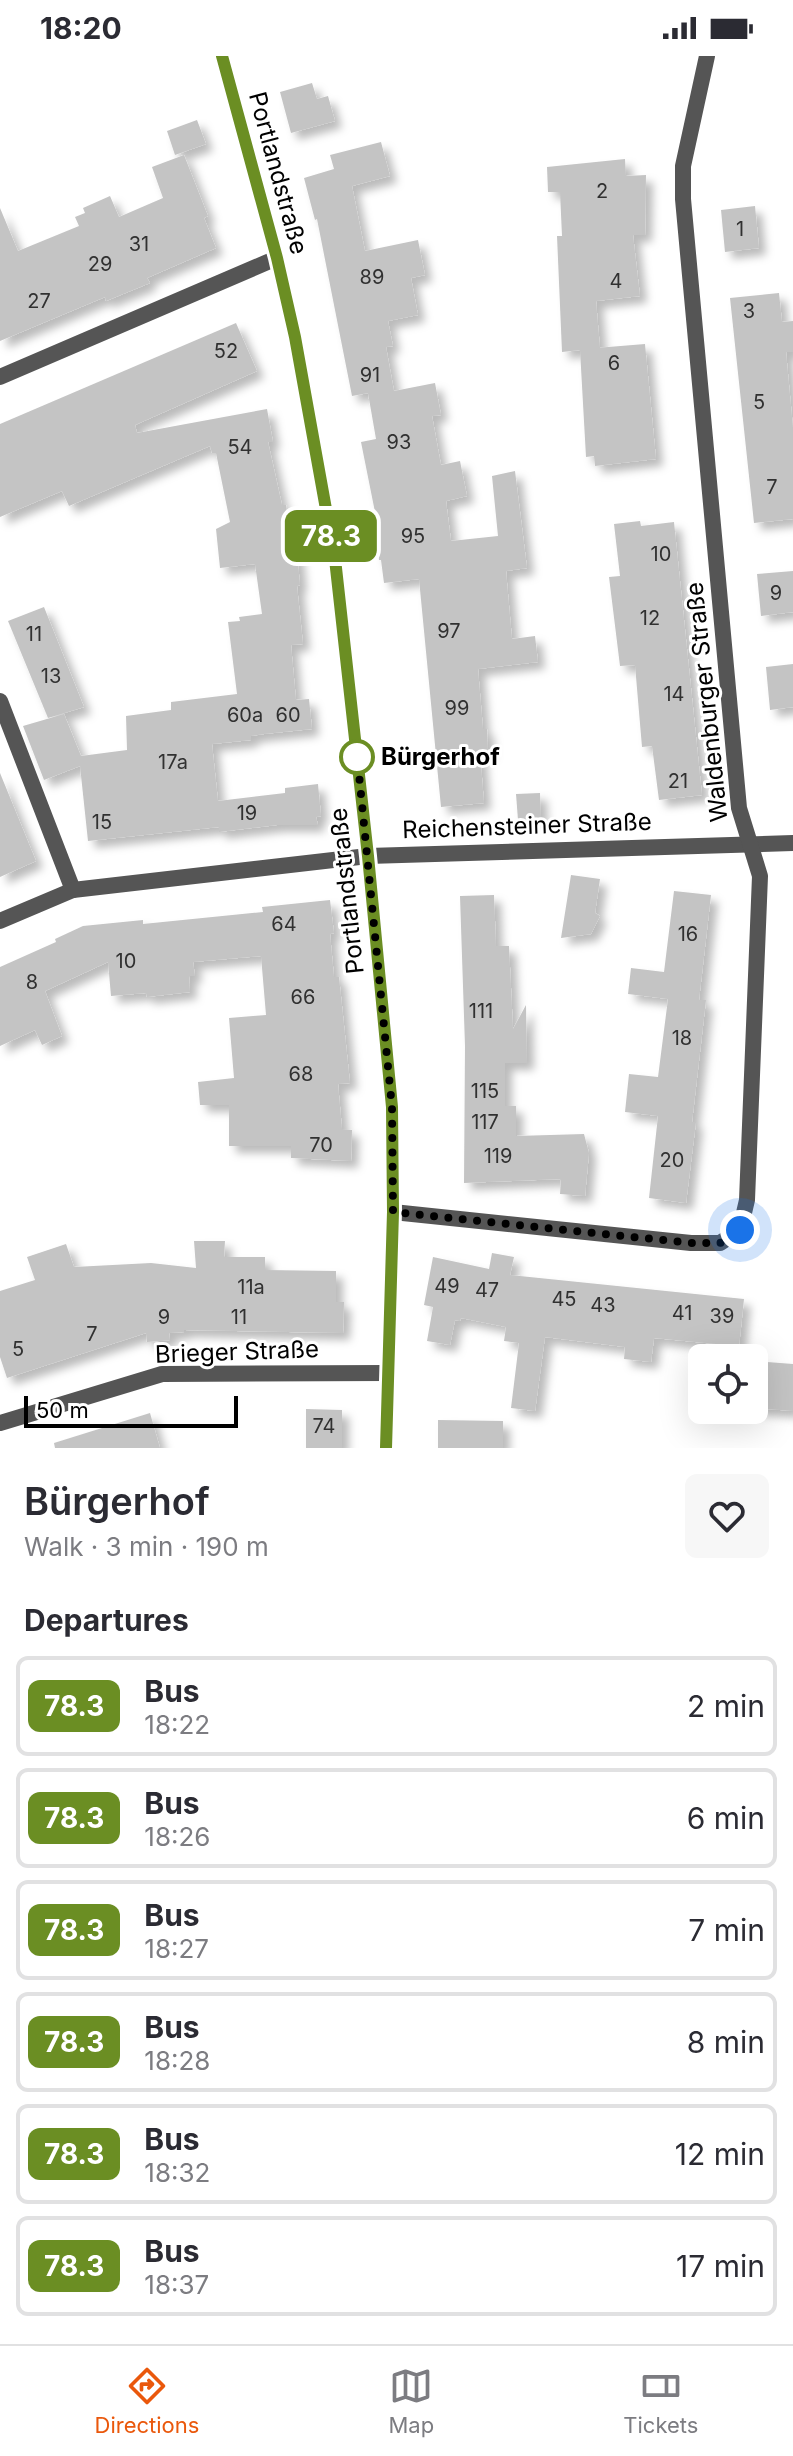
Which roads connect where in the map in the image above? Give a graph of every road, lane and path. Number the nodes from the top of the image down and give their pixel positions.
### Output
1 (222, 56) edge
2 (707, 56) edge
3 (277, 258) junction
4 (0, 377) edge
5 (0, 701) edge
6 (793, 843) edge
7 (750, 844) junction
8 (368, 856) junction
9 (73, 890) junction
10 (0, 921) edge
11 (393, 1212) junction
12 (387, 1373) junction
13 (0, 1423) edge
14 (386, 1448) edge

1 - 3 street, Portlandstraße
2 - 7 street, Waldenburger Straße
3 - 4 street
3 - 8 street, Portlandstraße
5 - 9 street
6 - 7 street, Reichensteiner Straße
7 - 8 street, Reichensteiner Straße
7 - 11 street, Waldenburger Straße
8 - 9 street, Reichensteiner Straße
8 - 11 street, Portlandstraße
9 - 10 street, Reichensteiner Straße
11 - 12 street, Portlandstraße
12 - 13 street, Brieger Straße
12 - 14 street, Portlandstraße

